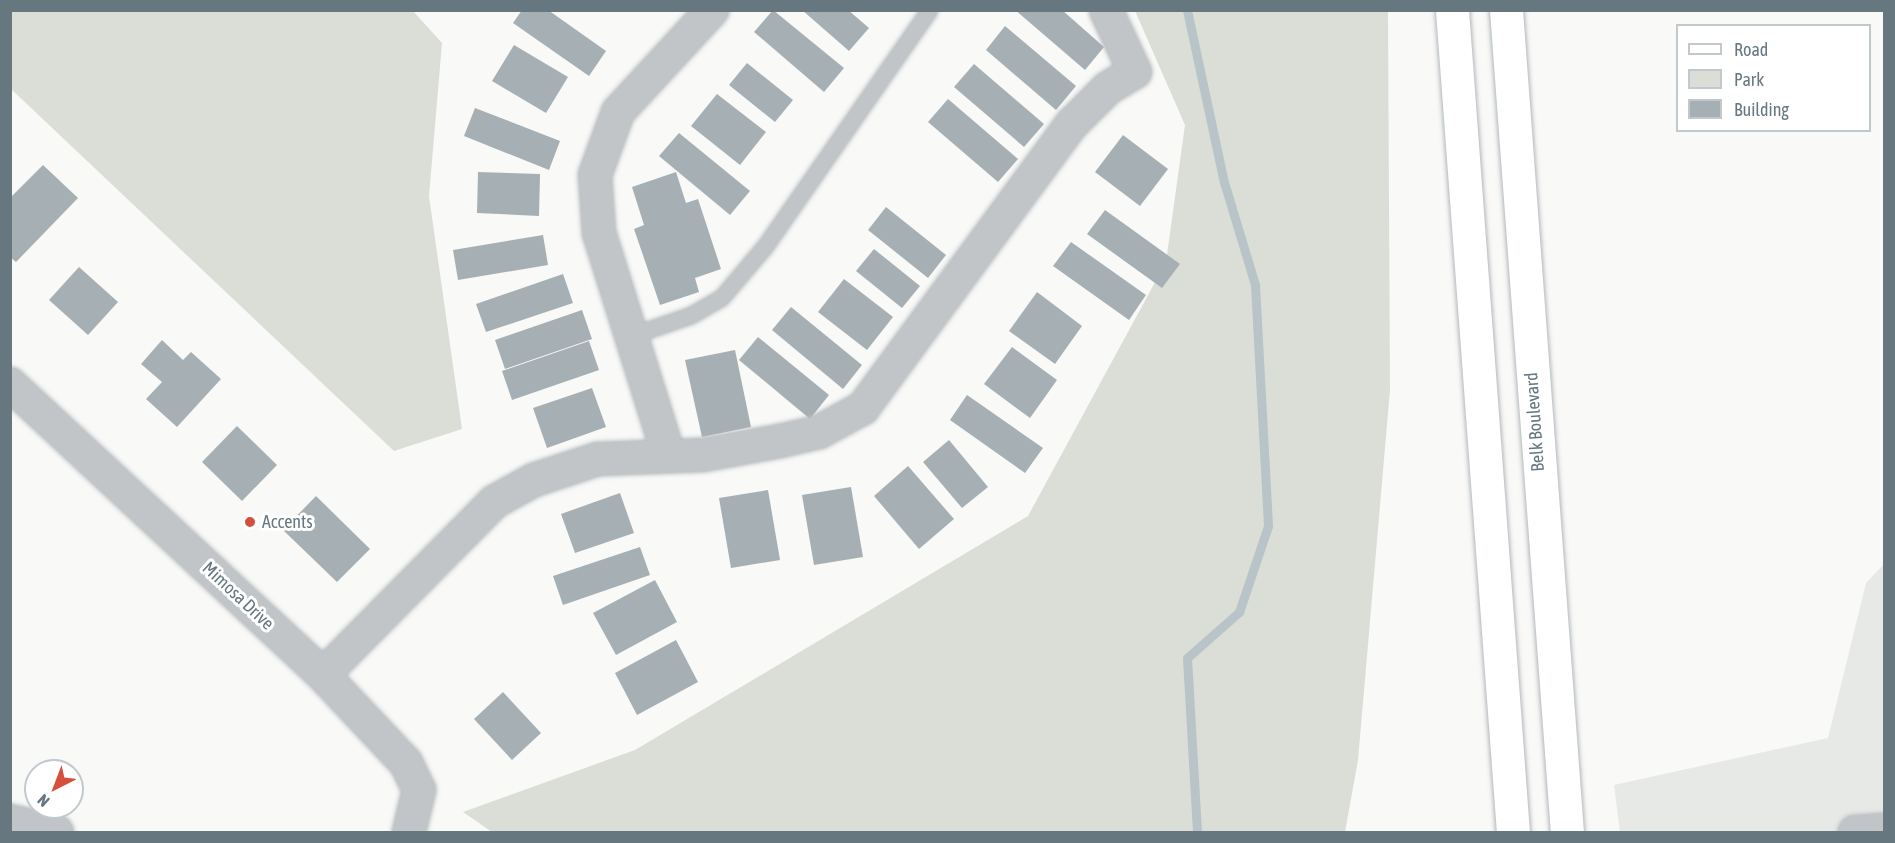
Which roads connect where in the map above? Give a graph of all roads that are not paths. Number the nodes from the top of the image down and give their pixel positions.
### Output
1 (712, 10) edge
2 (929, 10) edge
3 (1106, 10) edge
4 (1452, 10) edge
5 (1506, 10) edge
6 (633, 336) junction
7 (10, 384) edge
8 (669, 456) junction
9 (323, 675) junction
10 (10, 821) edge
11 (1884, 830) edge
12 (57, 832) edge
13 (409, 832) edge
14 (1513, 832) edge
15 (1567, 832) edge
16 (1855, 832) edge

1 - 6 street
2 - 6 lane
3 - 8 street
4 - 14 street
5 - 15 street, Belk Boulevard
6 - 8 street
7 - 9 street, Mimosa Drive
8 - 9 street
9 - 13 street, Mimosa Drive
10 - 12 street
11 - 16 street

